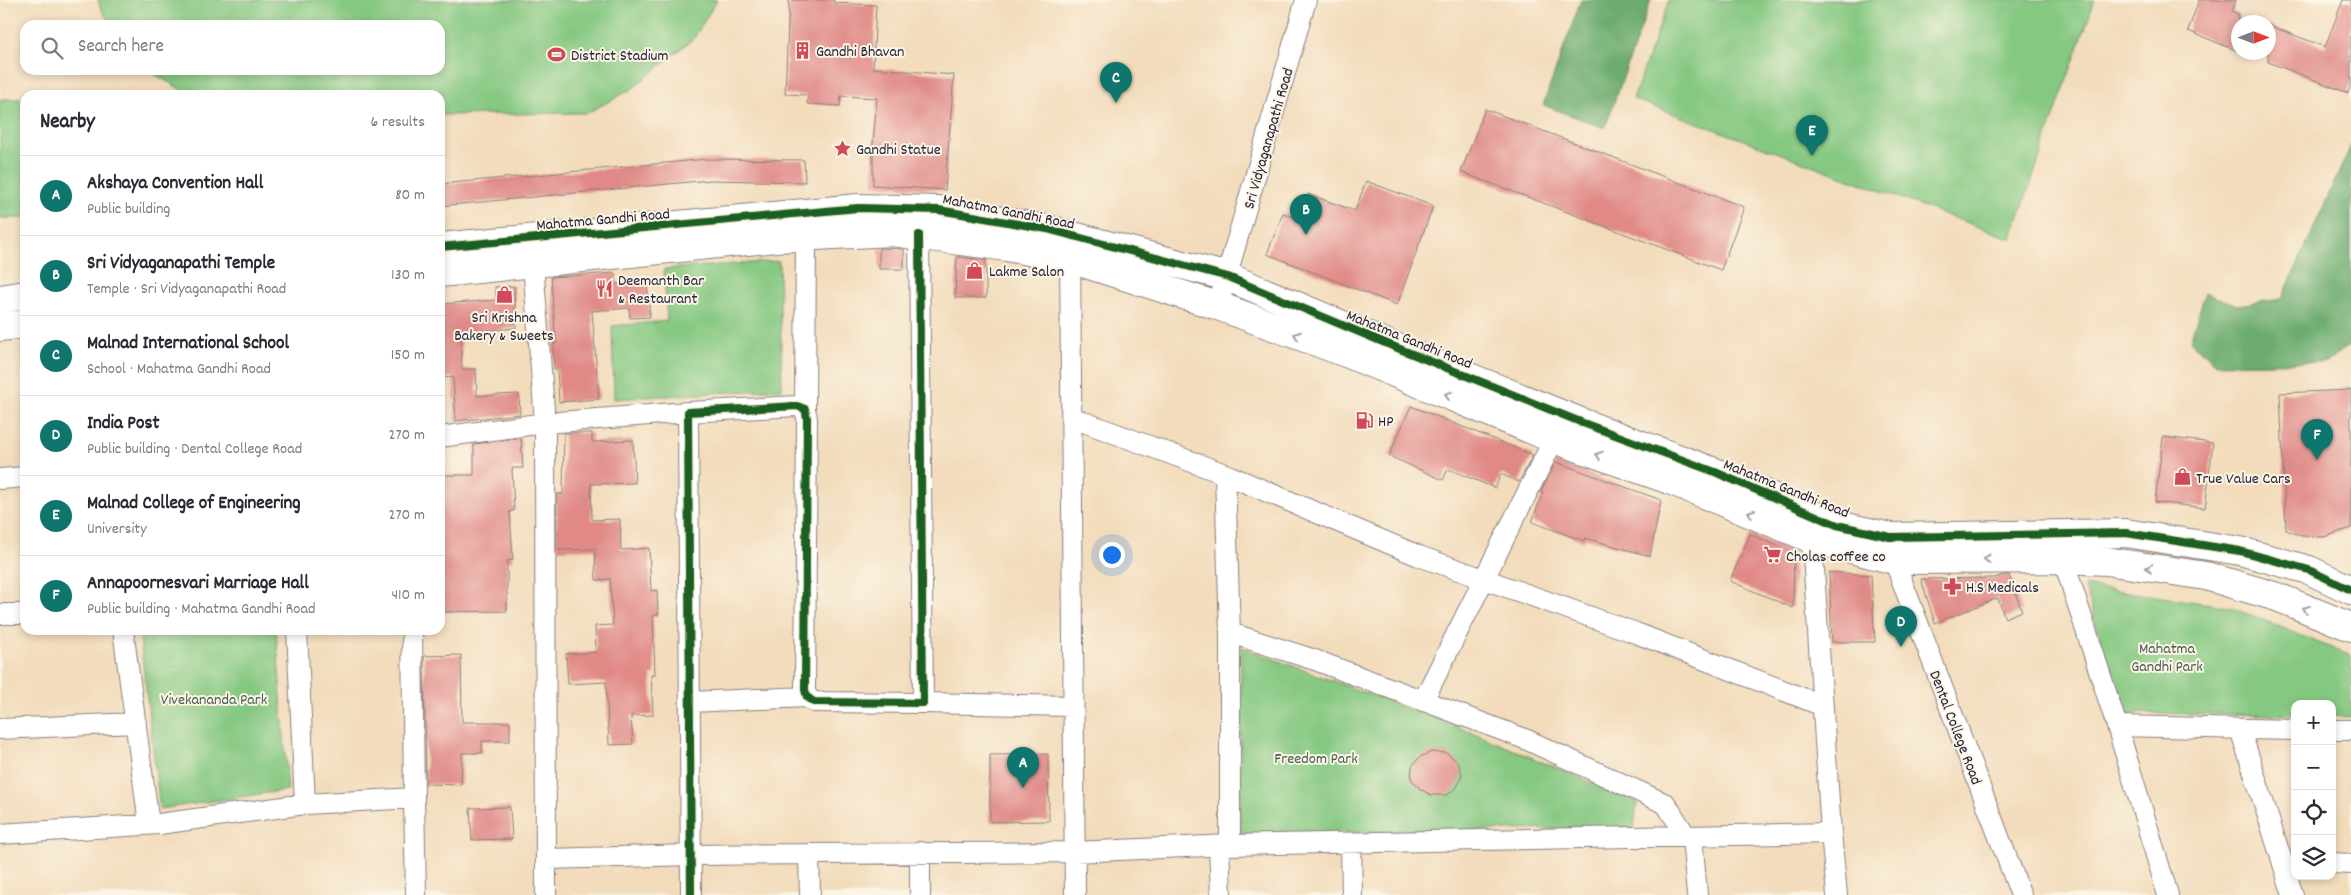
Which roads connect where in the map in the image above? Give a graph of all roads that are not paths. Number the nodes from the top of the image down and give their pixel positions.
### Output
1 (1306, 0) edge
2 (919, 235) junction
3 (806, 236) junction
4 (445, 247) edge
5 (1070, 247) junction
6 (532, 250) junction
7 (445, 272) edge
8 (1228, 277) junction
9 (20, 296) edge
10 (0, 299) edge
11 (1218, 306) junction
12 (20, 325) edge
13 (0, 327) edge
14 (805, 409) junction
15 (688, 412) junction
16 (1073, 418) junction
17 (545, 423) junction
18 (445, 436) edge
19 (1554, 439) junction
20 (1225, 474) junction
21 (20, 477) edge
22 (0, 479) edge
23 (1781, 513) junction
24 (1812, 539) junction
25 (1892, 548) junction
26 (2063, 559) junction
27 (1484, 579) junction
28 (2351, 590) edge
29 (0, 614) edge
30 (20, 614) edge
31 (2351, 627) edge
32 (1230, 633) junction
33 (124, 635) edge
34 (297, 635) edge
35 (412, 635) edge
36 (807, 698) junction
37 (1423, 701) junction
38 (690, 702) junction
39 (923, 703) junction
40 (1073, 706) junction
41 (1823, 706) junction
42 (136, 723) junction
43 (2117, 726) junction
44 (0, 729) edge
45 (2240, 729) junction
46 (2291, 730) edge
47 (2336, 730) edge
48 (2351, 730) edge
49 (414, 798) junction
50 (304, 804) junction
51 (149, 824) junction
52 (1831, 833) junction
53 (0, 834) edge
54 (1689, 836) junction
55 (1351, 843) junction
56 (1225, 846) junction
57 (920, 852) junction
58 (1074, 852) junction
59 (809, 854) junction
60 (691, 855) junction
61 (548, 859) junction
62 (2288, 862) edge
63 (2336, 863) edge
64 (2351, 864) edge
65 (416, 895) edge
66 (546, 895) edge
67 (692, 895) edge
68 (810, 895) edge
69 (920, 895) edge
70 (1075, 895) edge
71 (1221, 895) edge
72 (1352, 895) edge
73 (1698, 895) edge
74 (1837, 895) edge
75 (2021, 895) edge
76 (2168, 895) edge
77 (2293, 895) edge

1 - 8 street, Sri Vidyaganapathi Road
2 - 3 street, Mahatma Gandhi Road
2 - 5 street, Mahatma Gandhi Road
2 - 39 street
3 - 6 street, Mahatma Gandhi Road
3 - 14 street
4 - 6 street, Mahatma Gandhi Road
5 - 6 street, Mahatma Gandhi Road
5 - 8 street, Mahatma Gandhi Road
5 - 11 street, Mahatma Gandhi Road
5 - 16 street
6 - 7 street, Mahatma Gandhi Road
6 - 17 street
8 - 11 street, Sri Vidyaganapathi Road
8 - 23 street, Mahatma Gandhi Road
9 - 10 street
19 -> 11 street, Mahatma Gandhi Road
12 - 13 street
14 - 15 street
14 - 36 street
15 - 17 street
15 - 38 street
16 - 20 street
16 - 40 street
17 - 18 street
17 - 61 street
23 -> 19 street, Mahatma Gandhi Road
19 - 27 street
20 - 27 street
20 - 32 street
21 - 22 street
23 - 24 street, Mahatma Gandhi Road
23 - 25 street, Mahatma Gandhi Road
24 - 25 street, Mahatma Gandhi Road
24 - 41 street
26 -> 25 street, Mahatma Gandhi Road
25 - 28 street, Mahatma Gandhi Road
25 - 75 street, Dental College Road
31 -> 26 street, Mahatma Gandhi Road
26 - 43 street
27 - 37 street
27 - 41 street
29 - 30 street
32 - 37 street
32 - 56 street
33 - 42 street
34 - 50 street
35 - 49 street
36 - 38 street
36 - 39 street
37 - 54 street
38 - 60 street
39 - 40 street
40 - 58 street
41 - 52 street
42 - 44 street
42 - 51 street
43 - 45 street
43 - 76 street
45 - 46 street
45 - 62 street
47 - 48 street
49 - 50 street
49 - 65 street
50 - 51 street
51 - 53 street
52 - 54 street
52 - 74 street
54 - 55 street
54 - 73 street
55 - 56 street
55 - 72 street
56 - 58 street
56 - 71 street
57 - 58 street
57 - 59 street
57 - 69 street
58 - 70 street
59 - 60 street
59 - 68 street
60 - 61 street
60 - 67 street
61 - 66 street
62 - 77 street
63 - 64 street

